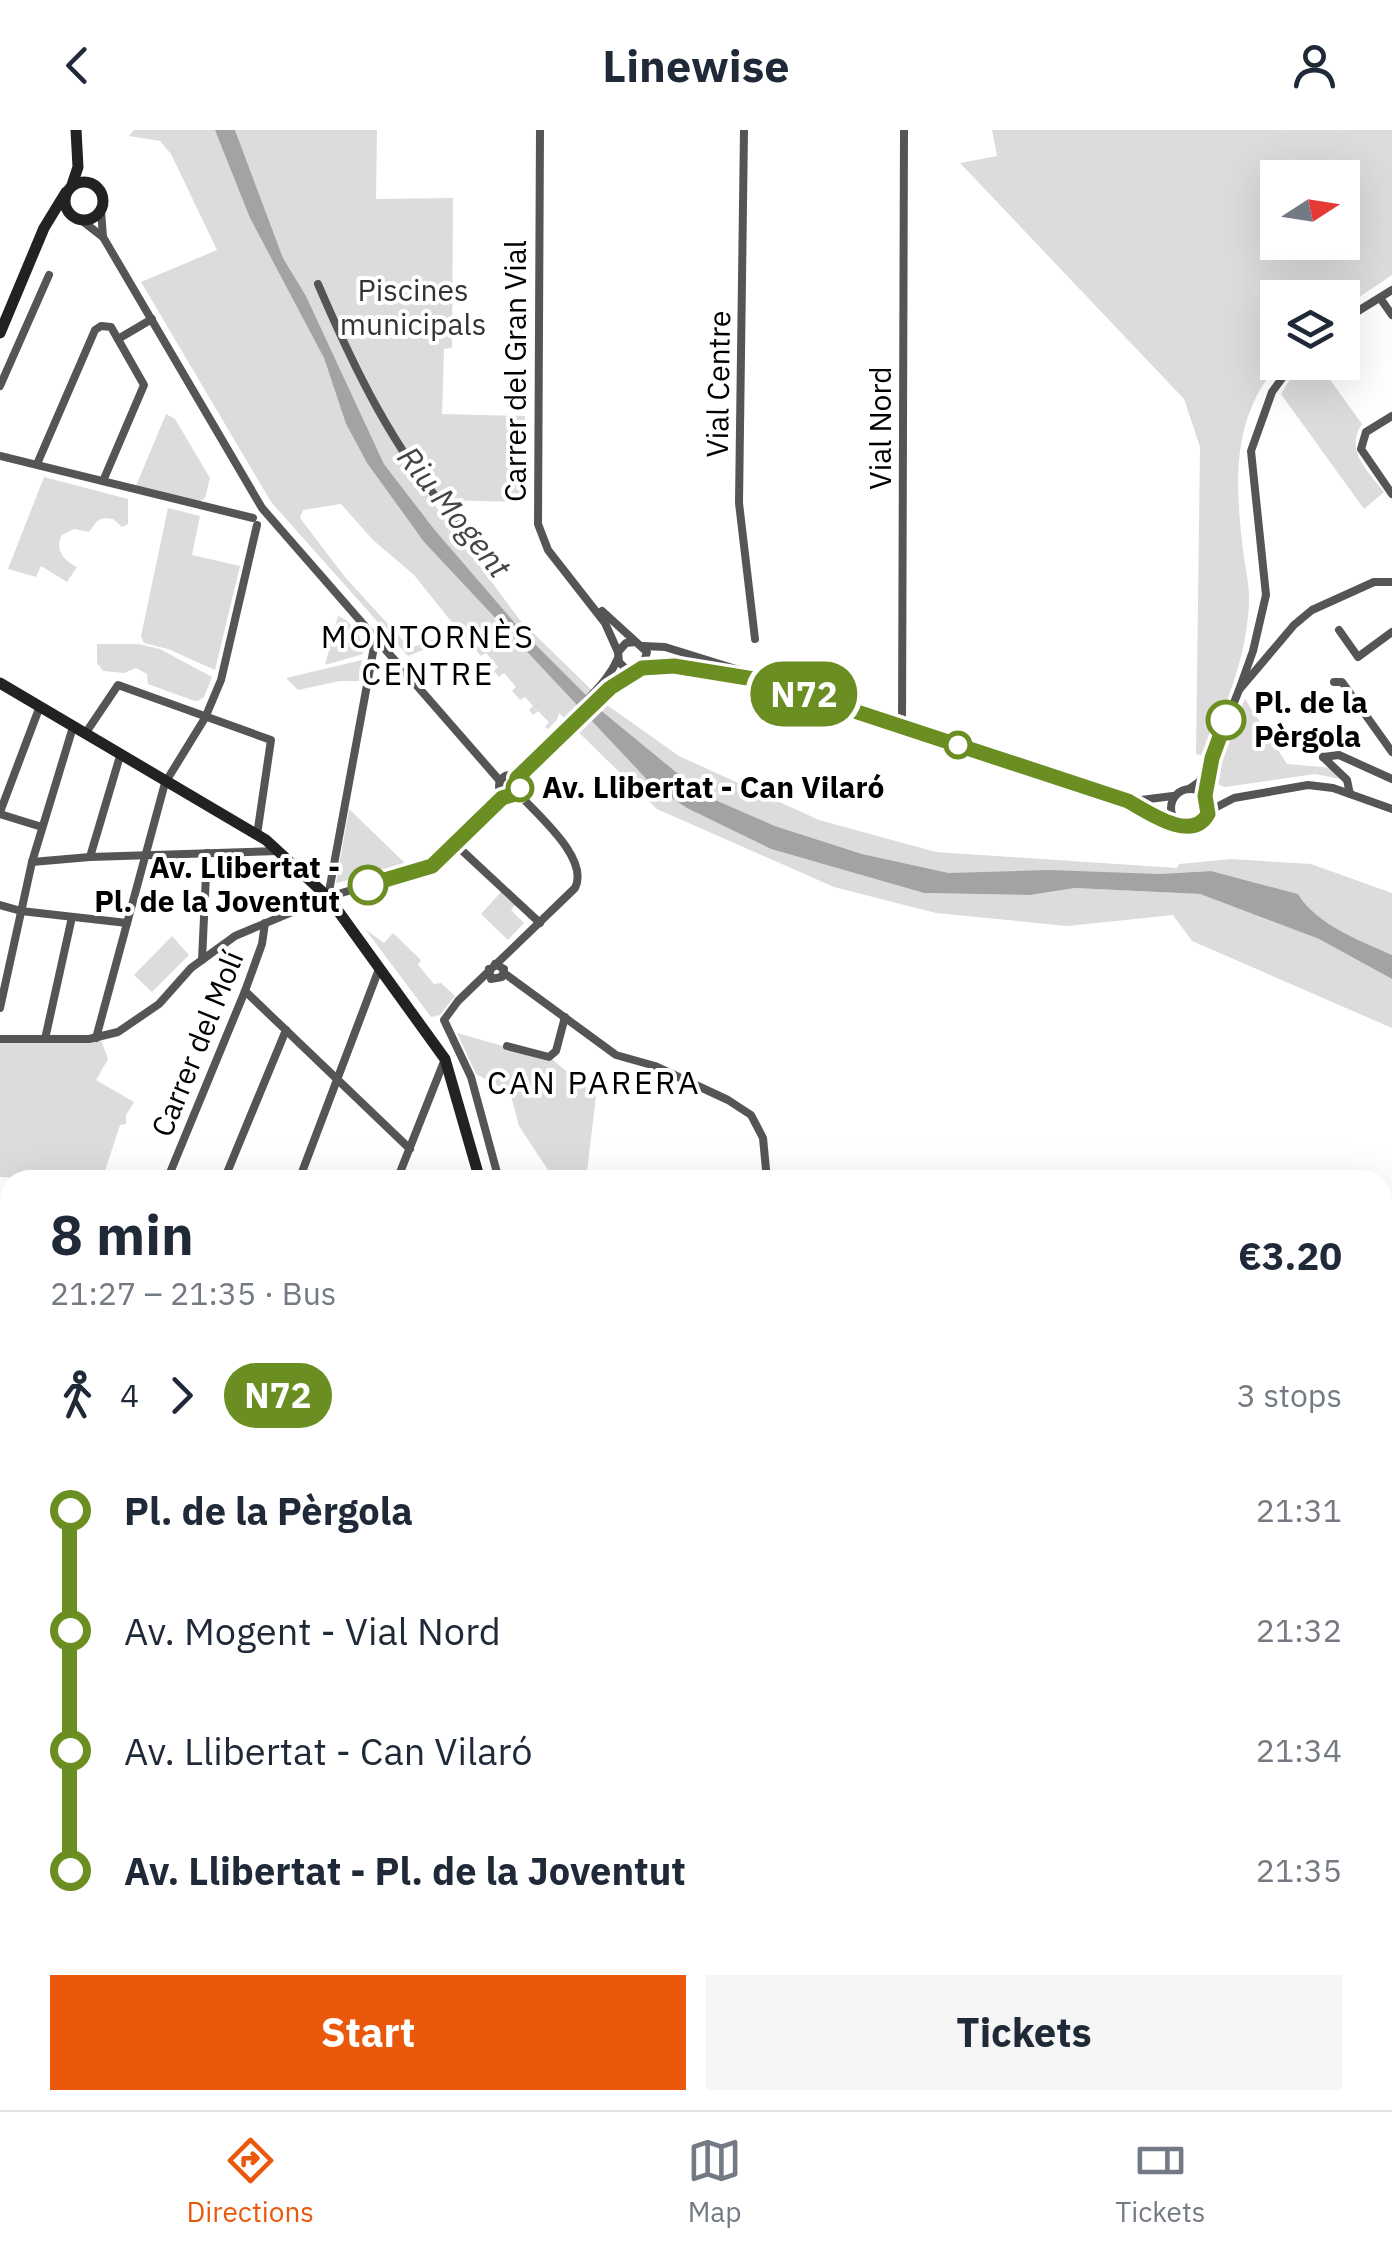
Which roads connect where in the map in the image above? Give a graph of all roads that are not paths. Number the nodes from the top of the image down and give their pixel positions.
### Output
1 (76, 130) edge
2 (540, 130) edge
3 (744, 130) edge
4 (904, 130) edge
5 (76, 146) junction
6 (97, 186) junction
7 (69, 188) junction
8 (101, 210) junction
9 (79, 219) junction
10 (42, 234) junction
11 (103, 237) junction
12 (49, 275) dead end
13 (318, 284) dead end
14 (1392, 290) edge
15 (1380, 298) junction
16 (1360, 310) edge
17 (1392, 315) edge
18 (152, 319) junction
19 (0, 333) edge
20 (118, 340) junction
21 (1281, 380) edge
22 (0, 386) edge
23 (1392, 416) edge
24 (0, 456) edge
25 (36, 464) junction
26 (103, 480) junction
27 (1392, 494) edge
28 (262, 508) junction
29 (462, 518) dead end
30 (271, 520) junction
31 (255, 522) junction
32 (1392, 582) edge
33 (586, 596) junction
34 (1339, 630) dead end
35 (1392, 632) edge
36 (376, 636) junction
37 (755, 638) dead end
38 (640, 644) junction
39 (669, 648) junction
40 (618, 655) junction
41 (668, 666) junction
42 (639, 669) junction
43 (760, 680) junction
44 (1334, 682) dead end
45 (0, 683) edge
46 (608, 685) junction
47 (1239, 690) junction
48 (40, 706) junction
49 (205, 718) junction
50 (902, 726) junction
51 (79, 730) junction
52 (1392, 752) edge
53 (120, 756) junction
54 (1212, 758) junction
55 (517, 778) junction
56 (1392, 779) edge
57 (500, 781) junction
58 (166, 783) junction
59 (1188, 789) junction
60 (518, 793) junction
61 (1350, 794) junction
62 (1176, 795) junction
63 (504, 796) junction
64 (1205, 796) junction
65 (1234, 798) junction
66 (1128, 801) junction
67 (1392, 809) edge
68 (1209, 811) junction
69 (0, 813) edge
70 (1179, 824) junction
71 (42, 827) junction
72 (257, 835) junction
73 (455, 844) junction
74 (279, 851) junction
75 (207, 853) junction
76 (145, 855) junction
77 (90, 857) junction
78 (32, 862) junction
79 (328, 897) junction
80 (0, 905) edge
81 (20, 912) junction
82 (72, 917) junction
83 (265, 923) junction
84 (540, 923) junction
85 (126, 924) junction
86 (202, 960) junction
87 (380, 968) junction
88 (498, 968) junction
89 (245, 991) junction
90 (0, 1008) edge
91 (565, 1017) junction
92 (286, 1030) junction
93 (96, 1038) junction
94 (0, 1039) edge
95 (45, 1039) junction
96 (507, 1046) dead end
97 (444, 1058) junction
98 (338, 1079) junction
99 (410, 1149) junction
100 (171, 1170) edge
101 (228, 1170) edge
102 (303, 1170) edge
103 (401, 1170) edge
104 (477, 1170) edge
105 (496, 1170) edge
106 (766, 1170) edge

1 - 5 street
2 - 33 street, Carrer del Gran Vial
3 - 37 street, Vial Centre
4 - 50 street, Vial Nord
5 - 6 street
5 - 7 street
6 - 7 street
6 - 8 street
7 - 9 street
7 - 10 street
8 - 9 street
8 - 11 street
9 - 10 street
9 - 11 street
10 - 19 street
11 - 18 street
12 - 22 street
13 - 29 street
14 - 15 street
15 - 16 street
15 - 17 street
18 - 20 street
18 - 28 street
20 - 25 street
20 - 26 street
21 - 47 street
23 - 27 street
24 - 25 street
25 - 26 street
26 - 31 street
28 - 30 street
28 - 31 street
30 - 31 street
30 - 36 street
31 - 49 street
32 - 47 street
33 - 38 street, Carrer del Gran Vial
33 - 40 street, Carrer del Gran Vial
34 - 35 street
36 - 57 street
36 - 79 street
38 - 39 street
38 - 40 street
38 - 42 street
39 - 41 street
39 - 43 street
40 - 42 street
40 - 46 street
41 - 42 street
41 - 43 street
42 - 46 street
43 - 50 street
44 - 52 street
45 - 48 street
46 - 55 street
47 - 54 street
48 - 51 street
48 - 69 street
49 - 51 street
49 - 58 street
49 - 72 street
50 - 66 street
51 - 53 street
51 - 71 street
53 - 58 street
53 - 77 street
54 - 59 street
54 - 64 street
55 - 57 street
55 - 60 street
56 - 61 street
57 - 63 street
58 - 72 street
58 - 76 street
59 - 62 street
59 - 64 street
60 - 63 street
60 - 84 street
61 - 65 street
61 - 67 street
62 - 66 street
62 - 70 street
63 - 73 street
64 - 65 street
64 - 68 street
65 - 68 street
66 - 70 street
68 - 70 street
69 - 71 street
71 - 78 street
72 - 74 street
73 - 79 street
73 - 84 street
74 - 75 street
74 - 79 street
75 - 76 street
75 - 86 street
76 - 77 street
76 - 85 street
77 - 78 street
78 - 81 street
79 - 83 street
79 - 87 street
80 - 81 street
81 - 82 street
81 - 90 street
82 - 85 street
82 - 95 street
83 - 86 street
83 - 89 street, Carrer del Molí
84 - 88 street
85 - 93 street
86 - 93 street
87 - 97 street
87 - 98 street
88 - 91 street
88 - 105 street
89 - 92 street
89 - 100 street, Carrer del Molí
91 - 96 street
91 - 106 street
92 - 98 street
92 - 101 street
93 - 95 street
94 - 95 street
97 - 99 street
97 - 104 street
98 - 99 street
98 - 102 street
99 - 103 street

